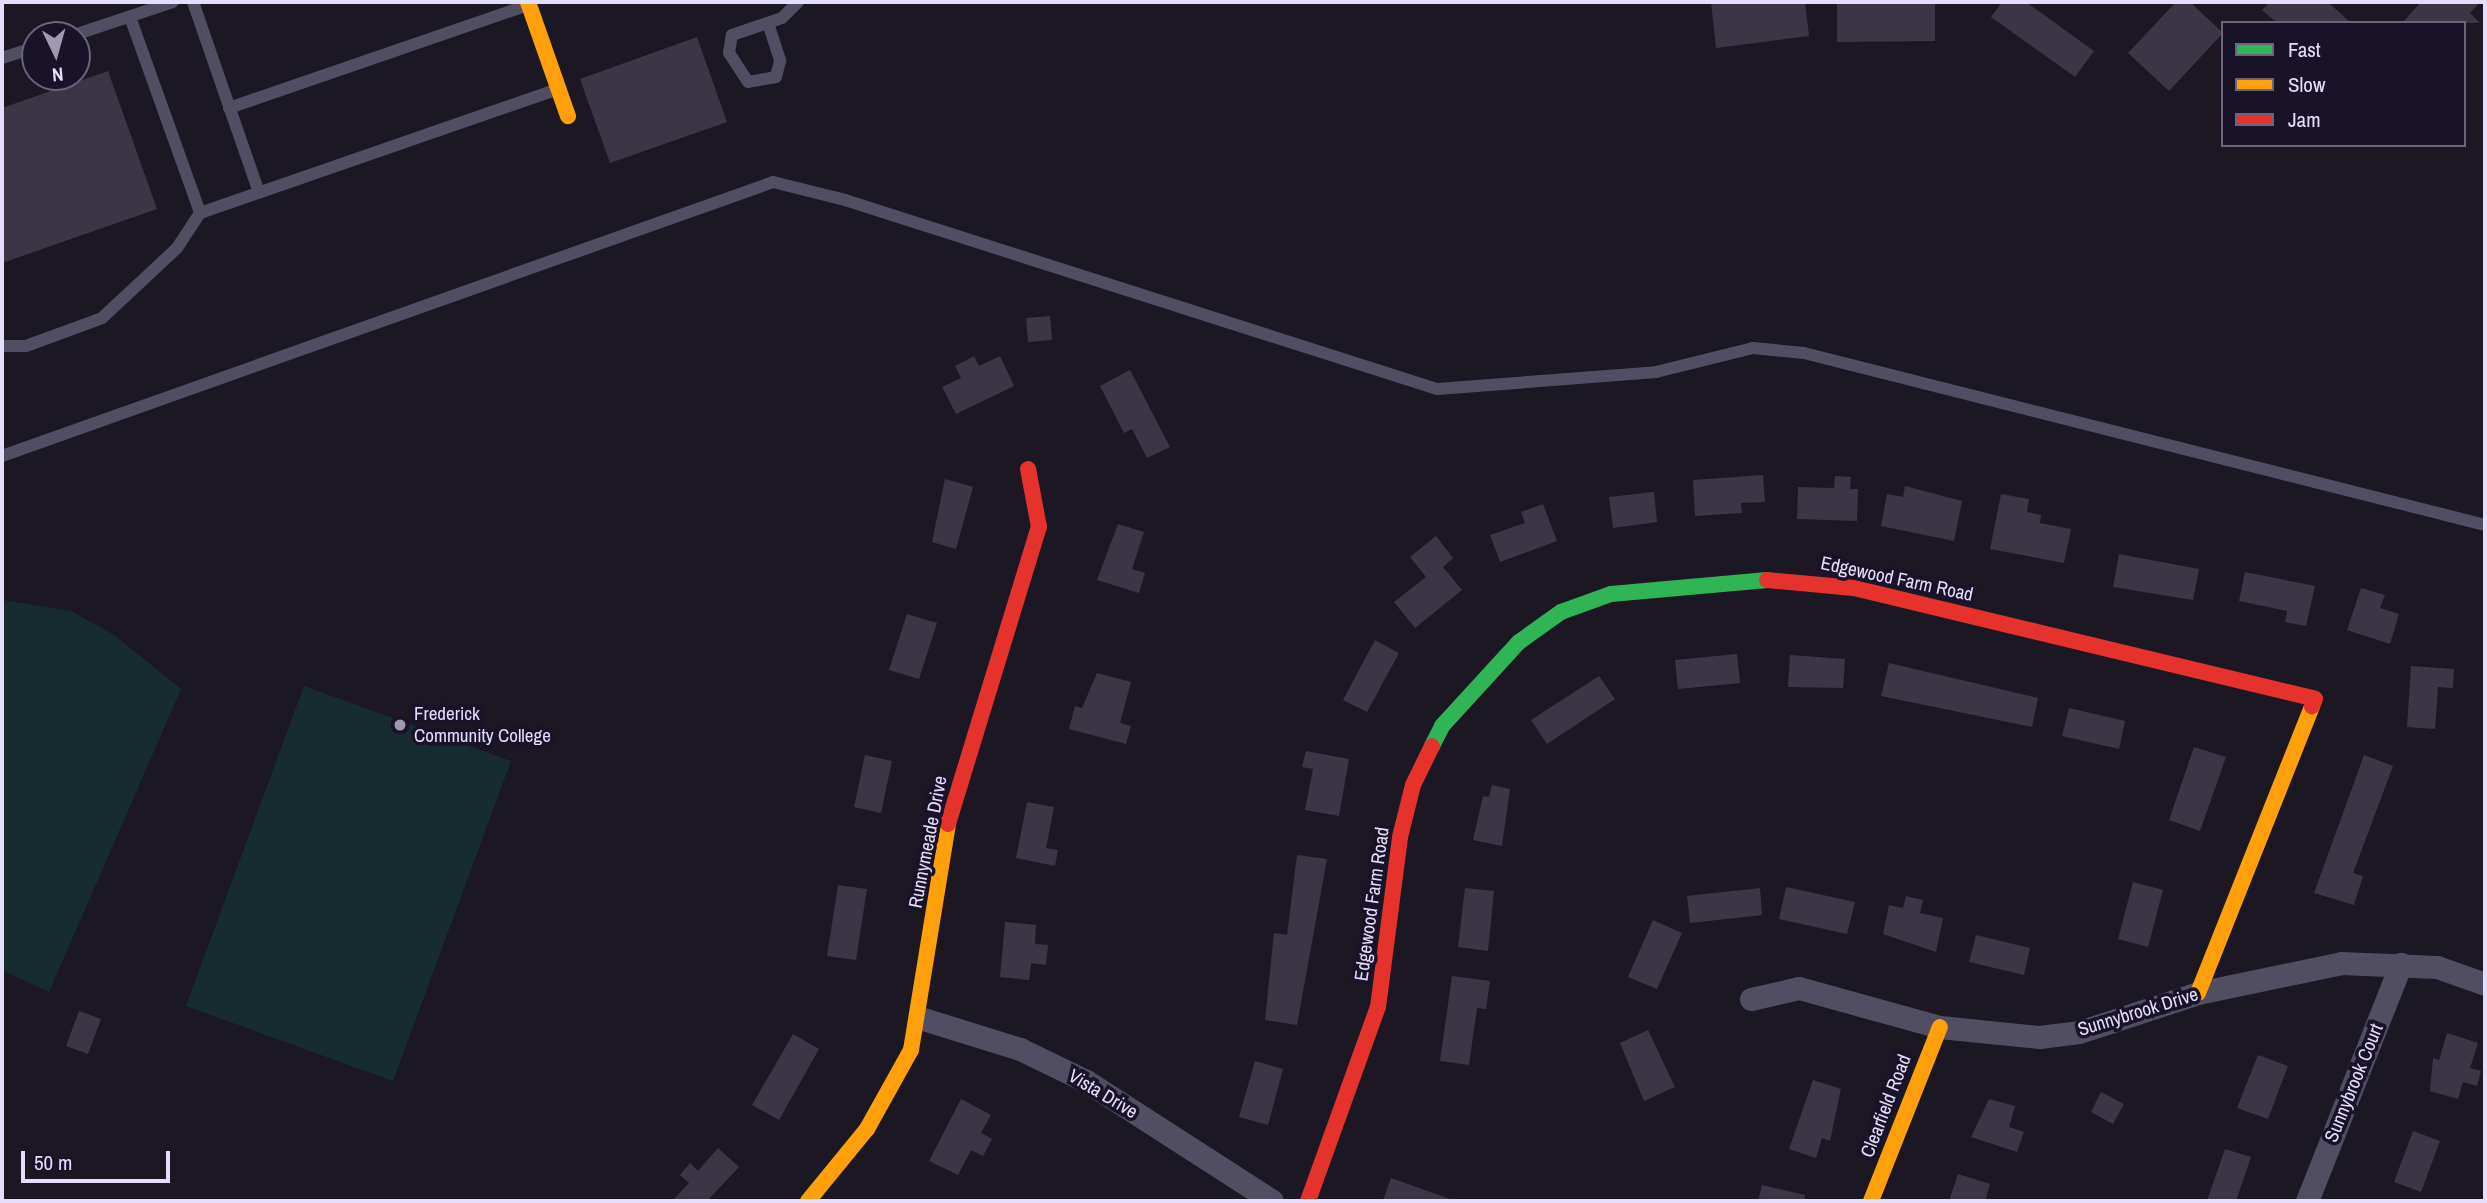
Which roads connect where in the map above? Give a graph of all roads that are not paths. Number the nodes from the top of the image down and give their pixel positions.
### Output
1 (173, 2) edge
2 (193, 2) edge
3 (798, 2) edge
4 (528, 3) edge
5 (130, 17) junction
6 (768, 23) junction
7 (91, 30) edge
8 (21, 52) edge
9 (2, 58) edge
10 (559, 89) junction
11 (229, 108) junction
12 (568, 116) dead end
13 (259, 193) junction
14 (200, 213) junction
15 (2, 346) edge
16 (2, 456) edge
17 (1028, 469) dead end
18 (2485, 525) edge
19 (2401, 964) junction
20 (2485, 984) edge
21 (2198, 993) junction
22 (1751, 999) dead end
23 (920, 1018) junction
24 (1940, 1027) junction
25 (808, 1201) edge
26 (1272, 1201) edge
27 (1308, 1201) edge
28 (1871, 1201) edge
29 (2306, 1201) edge

1 - 5 lane
2 - 11 lane
3 - 6 lane
4 - 10 street
4 - 11 lane
5 - 7 lane
5 - 14 lane
6 - 6 lane
8 - 9 lane
10 - 12 street
10 - 13 lane
11 - 13 lane
13 - 14 lane
14 - 15 lane
16 - 18 lane
17 - 23 street, Runnymeade Drive
19 - 20 street, Sunnybrook Drive
19 - 21 street, Sunnybrook Drive
19 - 29 street, Sunnybrook Court
21 - 24 street, Sunnybrook Drive
21 - 27 street, Edgewood Farm Road
22 - 24 street, Sunnybrook Drive
23 - 25 street, Runnymeade Drive
23 - 26 street, Vista Drive
24 - 28 street, Clearfield Road

